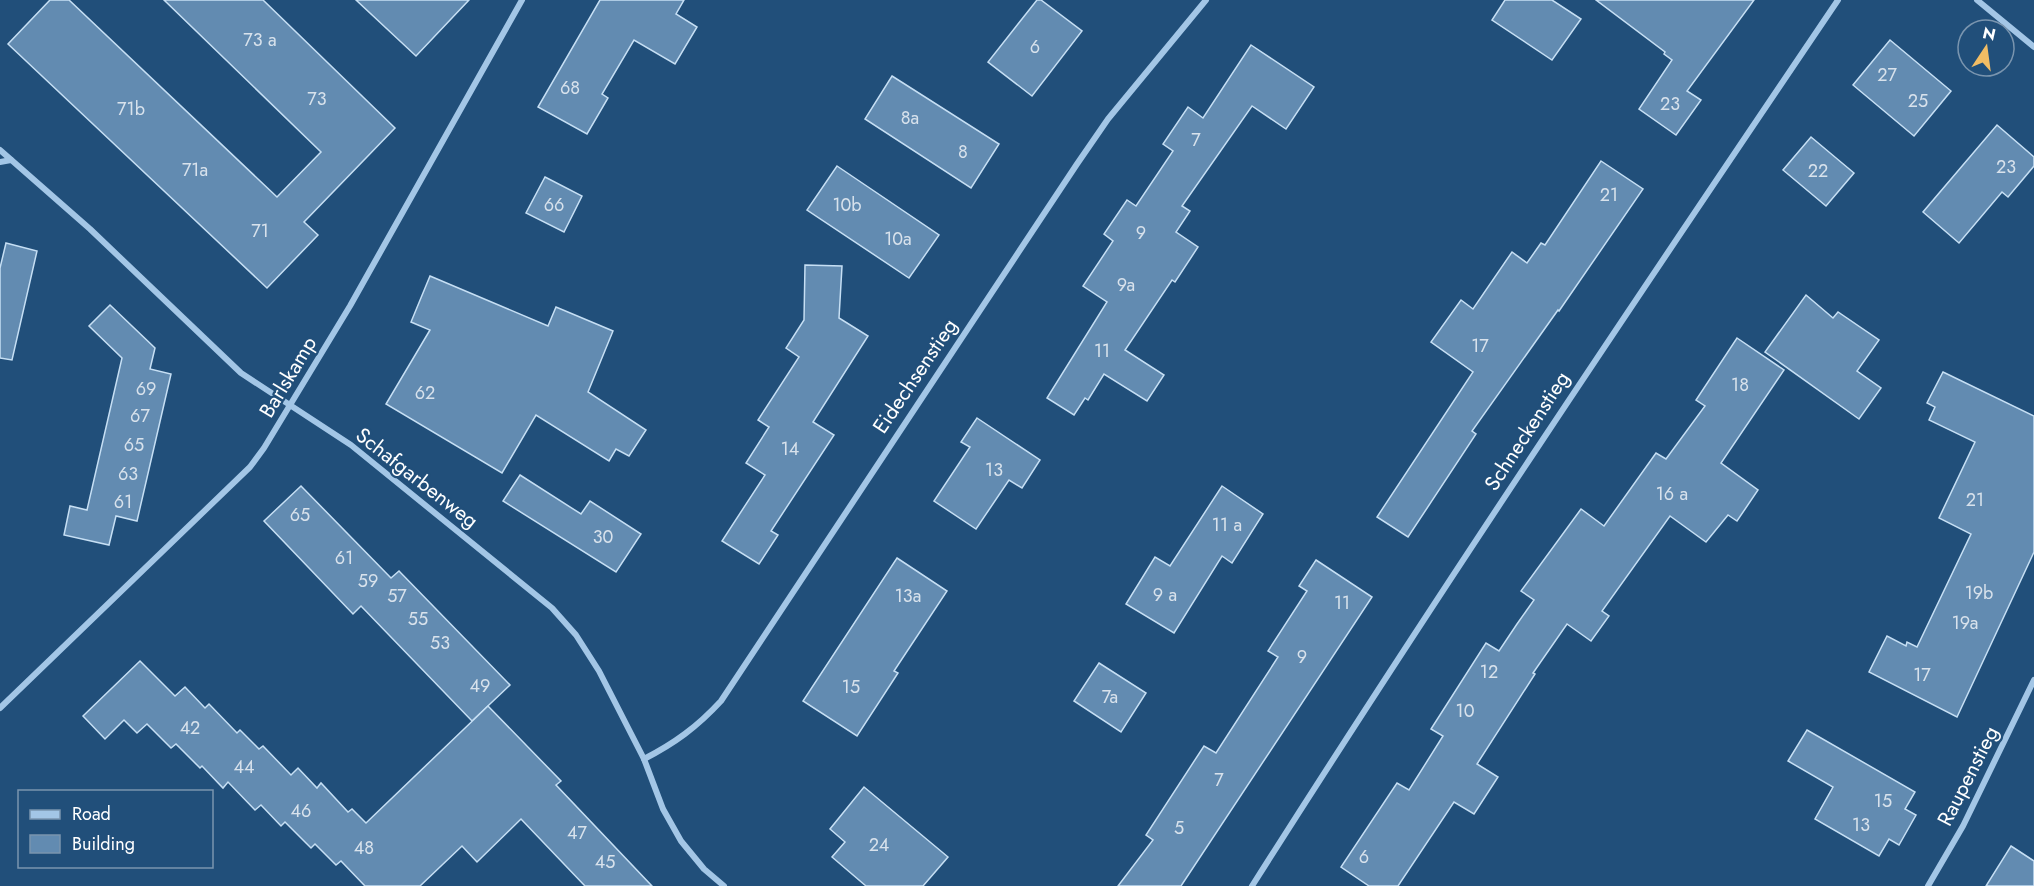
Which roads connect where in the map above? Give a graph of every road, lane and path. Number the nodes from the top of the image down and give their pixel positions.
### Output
1 (522, 0) edge
2 (1206, 0) edge
3 (1838, 0) edge
4 (1977, 0) edge
5 (2034, 47) edge
6 (0, 150) edge
7 (11, 160) junction
8 (0, 162) edge
9 (291, 405) junction
10 (2034, 680) edge
11 (0, 708) edge
12 (644, 759) junction
13 (724, 886) edge
14 (1252, 886) edge
15 (1928, 886) edge

1 - 9 street, Barlskamp
2 - 12 street, Eidechsenstieg
3 - 14 street, Schneckenstieg
4 - 5 street
6 - 7 street, Schafgarbenweg
7 - 8 street
7 - 9 street, Schafgarbenweg
9 - 11 street, Barlskamp
9 - 12 street, Schafgarbenweg
10 - 15 street, Raupenstieg
12 - 13 street, Schafgarbenweg

